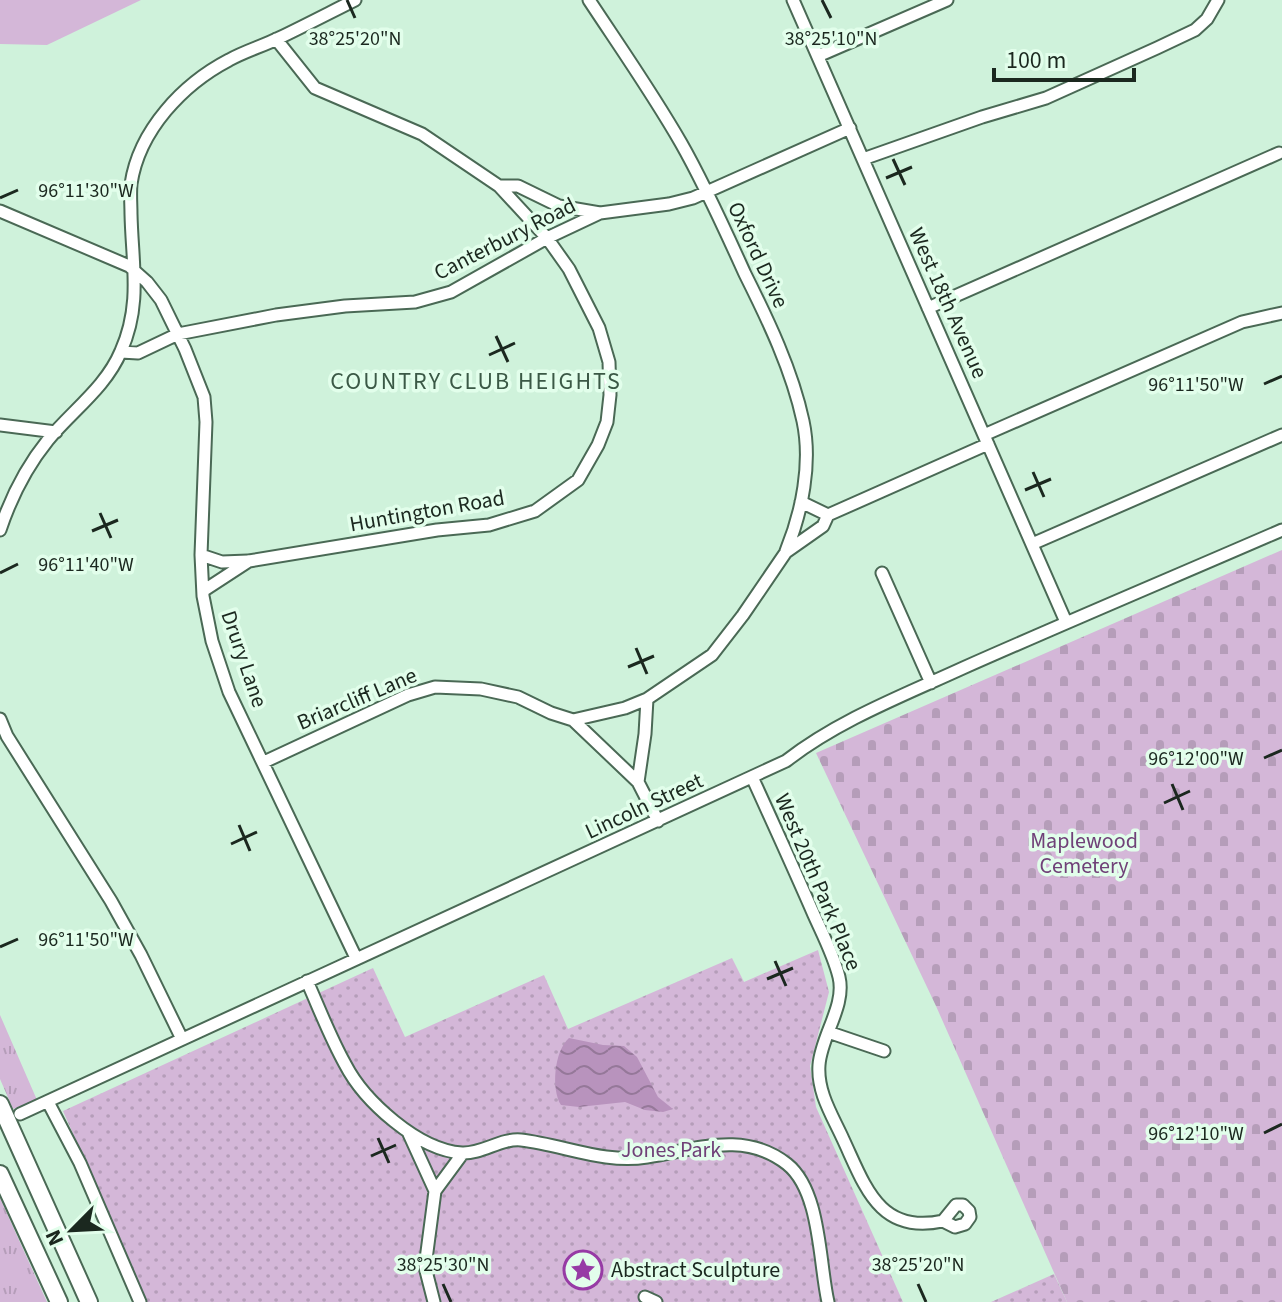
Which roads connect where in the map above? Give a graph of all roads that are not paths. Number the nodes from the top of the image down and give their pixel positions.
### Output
1 (355, 0) edge
2 (589, 0) edge
3 (793, 0) edge
4 (947, 0) edge
5 (1218, 0) edge
6 (276, 39) junction
7 (818, 56) junction
8 (850, 128) junction
9 (1279, 153) dead end
10 (863, 159) junction
11 (499, 186) junction
12 (707, 193) junction
13 (0, 211) edge
14 (600, 213) junction
15 (547, 238) junction
16 (136, 272) junction
17 (928, 308) junction
18 (1282, 313) edge
19 (178, 334) junction
20 (121, 352) junction
21 (0, 425) edge
22 (56, 432) junction
23 (1282, 435) edge
24 (986, 439) junction
25 (801, 502) junction
26 (828, 515) junction
27 (0, 530) edge
28 (1282, 530) edge
29 (1032, 544) junction
30 (786, 552) junction
31 (201, 555) junction
32 (249, 561) junction
33 (882, 573) dead end
34 (203, 591) junction
35 (1066, 622) junction
36 (931, 683) junction
37 (647, 699) junction
38 (0, 719) edge
39 (573, 720) junction
40 (264, 762) junction
41 (752, 777) junction
42 (638, 782) junction
43 (658, 821) junction
44 (356, 958) junction
45 (307, 981) junction
46 (828, 1032) junction
47 (182, 1039) junction
48 (884, 1051) dead end
49 (48, 1102) junction
50 (0, 1104) edge
51 (20, 1114) dead end
52 (409, 1134) junction
53 (463, 1153) junction
54 (0, 1174) edge
55 (435, 1191) junction
56 (943, 1221) dead end
57 (59, 1302) edge
58 (89, 1302) edge
59 (140, 1302) edge
60 (434, 1302) edge
61 (828, 1302) edge

1 - 6 street
2 - 12 street, Oxford Drive
3 - 7 street, West 18th Avenue
4 - 7 street
5 - 10 street
6 - 11 street, Huntington Road
6 - 16 street
7 - 8 street, West 18th Avenue
8 - 10 street, West 18th Avenue
8 - 12 street, Canterbury Road
9 - 17 street
10 - 17 street, West 18th Avenue
11 - 14 street
11 - 15 street, Huntington Road
12 - 14 street, Canterbury Road
12 - 25 street, Oxford Drive
13 - 16 street
14 - 15 street, Canterbury Road
15 - 19 street, Canterbury Road
15 - 32 street, Huntington Road
16 - 19 street, Drury Lane
16 - 20 street
17 - 24 street, West 18th Avenue
18 - 24 street
19 - 20 street, Canterbury Road
19 - 31 street, Drury Lane
20 - 22 street
21 - 22 street
22 - 27 street
23 - 29 street
24 - 26 street
24 - 29 street, West 18th Avenue
25 - 26 street
25 - 30 street, Oxford Drive
26 - 30 street
28 - 35 street, Lincoln Street
29 - 35 street, West 18th Avenue
30 - 37 street
31 - 32 street
31 - 34 street, Drury Lane
32 - 34 street, Huntington Road
33 - 36 street
34 - 40 street, Drury Lane
35 - 36 street, Lincoln Street
36 - 41 street, Lincoln Street
37 - 39 street
37 - 42 street
38 - 47 street
39 - 40 street, Briarcliff Lane
39 - 42 street
40 - 44 street, Drury Lane
41 - 43 street, Lincoln Street
41 - 46 street, West 20th Park Place
42 - 43 street
43 - 44 street, Lincoln Street
44 - 45 street, Lincoln Street
45 - 47 street, Lincoln Street
45 - 52 street
46 - 48 street
46 - 56 street, West 20th Park Place
47 - 49 street, Lincoln Street
49 - 51 street, Lincoln Street
49 - 59 street
50 - 58 highway
52 - 53 street
52 - 55 street
53 - 55 street
53 - 61 street
54 - 57 highway
55 - 60 street

